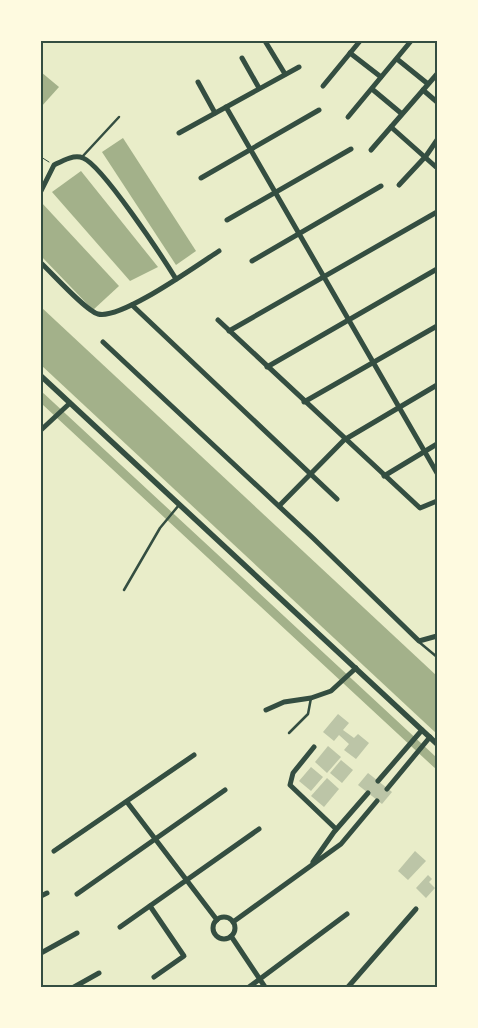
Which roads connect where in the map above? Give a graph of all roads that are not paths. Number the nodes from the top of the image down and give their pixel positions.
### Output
1 (265, 41) edge
2 (411, 41) edge
3 (357, 42) edge
4 (350, 52) junction
5 (242, 58) dead end
6 (397, 59) junction
7 (299, 67) dead end
8 (286, 74) junction
9 (437, 74) edge
10 (381, 78) junction
11 (198, 82) dead end
12 (428, 84) junction
13 (323, 86) dead end
14 (259, 88) junction
15 (372, 89) junction
16 (423, 90) junction
17 (437, 102) edge
18 (226, 107) junction
19 (319, 110) dead end
20 (215, 113) junction
21 (402, 114) junction
22 (119, 117) dead end
23 (348, 117) dead end
24 (391, 127) junction
25 (179, 133) dead end
26 (437, 140) edge
27 (251, 149) junction
28 (351, 149) dead end
29 (371, 150) dead end
30 (426, 156) junction
31 (82, 157) junction
32 (436, 167) edge
33 (200, 178) dead end
34 (398, 185) dead end
35 (381, 186) dead end
36 (41, 191) edge
37 (276, 192) junction
38 (437, 212) edge
39 (227, 220) dead end
40 (300, 233) junction
41 (219, 252) dead end
42 (252, 261) dead end
43 (41, 263) edge
44 (437, 269) edge
45 (324, 277) junction
46 (176, 279) junction
47 (132, 305) junction
48 (348, 319) junction
49 (218, 320) dead end
50 (437, 326) edge
51 (229, 331) junction
52 (103, 342) dead end
53 (373, 363) junction
54 (267, 367) junction
55 (41, 376) edge
56 (437, 385) edge
57 (70, 402) junction
58 (304, 402) junction
59 (399, 407) junction
60 (41, 430) edge
61 (344, 440) junction
62 (437, 444) edge
63 (424, 452) junction
64 (437, 473) edge
65 (310, 474) junction
66 (384, 476) junction
67 (337, 500) dead end
68 (437, 500) edge
69 (180, 504) junction
70 (279, 506) junction
71 (124, 590) dead end
72 (437, 636) edge
73 (419, 641) junction
74 (437, 657) edge
75 (356, 668) junction
76 (311, 698) junction
77 (266, 710) dead end
78 (422, 730) junction
79 (289, 734) dead end
80 (430, 737) junction
81 (437, 744) edge
82 (314, 747) dead end
83 (194, 755) dead end
84 (378, 781) dead end
85 (387, 788) dead end
86 (225, 790) dead end
87 (368, 793) dead end
88 (377, 800) dead end
89 (127, 802) junction
90 (259, 828) dead end
91 (336, 829) junction
92 (156, 839) junction
93 (54, 852) dead end
94 (311, 864) junction
95 (187, 881) junction
96 (77, 894) dead end
97 (150, 906) junction
98 (416, 909) dead end
99 (347, 914) dead end
100 (217, 920) junction
101 (233, 922) junction
102 (120, 926) dead end
103 (77, 933) dead end
104 (231, 936) junction
105 (41, 953) edge
106 (99, 973) dead end
107 (154, 978) dead end
108 (260, 979) junction
109 (74, 987) edge
110 (248, 987) edge
111 (265, 987) edge
112 (348, 987) edge

1 - 8 street
2 - 6 street
3 - 4 street
4 - 10 street
4 - 13 street
5 - 14 street
6 - 10 street
6 - 12 street
7 - 8 street
8 - 14 street
9 - 12 street
10 - 15 street
11 - 20 street
12 - 16 street
14 - 18 street
15 - 21 street
15 - 23 street
16 - 17 street
16 - 21 street
18 - 20 street
18 - 27 street
19 - 27 street
20 - 25 street
21 - 24 street
22 - 31 lane
24 - 29 street
24 - 30 street
26 - 30 street
27 - 33 street
27 - 37 street
28 - 37 street
30 - 32 street
30 - 34 street
31 - 36 street
31 - 46 street
35 - 40 street
37 - 39 street
37 - 40 street
38 - 45 street
40 - 42 street
40 - 45 street
41 - 46 street
43 - 47 street
44 - 48 street
45 - 48 street
45 - 51 street
46 - 47 street
47 - 65 street
48 - 53 street
48 - 54 street
49 - 51 street
50 - 53 street
51 - 54 street
52 - 70 street
53 - 58 street
53 - 59 street
54 - 58 street
55 - 57 street
56 - 59 street
57 - 60 street
57 - 69 street
58 - 61 street
59 - 61 street
59 - 63 street
61 - 65 street
61 - 66 street
62 - 63 street
63 - 64 street
63 - 66 street
65 - 67 street
65 - 70 street
66 - 68 street
69 - 71 lane
69 - 75 street
70 - 73 street
72 - 73 street
73 - 74 lane
75 - 76 street
75 - 78 street
76 - 77 street
76 - 79 lane
78 - 80 street
78 - 84 street
80 - 81 street
80 - 85 street
82 - 91 street
83 - 89 street
86 - 92 street
87 - 91 street
88 - 94 street
89 - 92 street
89 - 93 street
90 - 95 street
91 - 94 street
92 - 95 street
92 - 96 street
94 - 101 street
95 - 97 street
95 - 100 street
97 - 102 street
97 - 107 street
98 - 112 street
99 - 108 street
100 - 101 street
100 - 104 street
101 - 104 street
103 - 105 street
104 - 108 street
106 - 109 street
108 - 110 street
108 - 111 street

